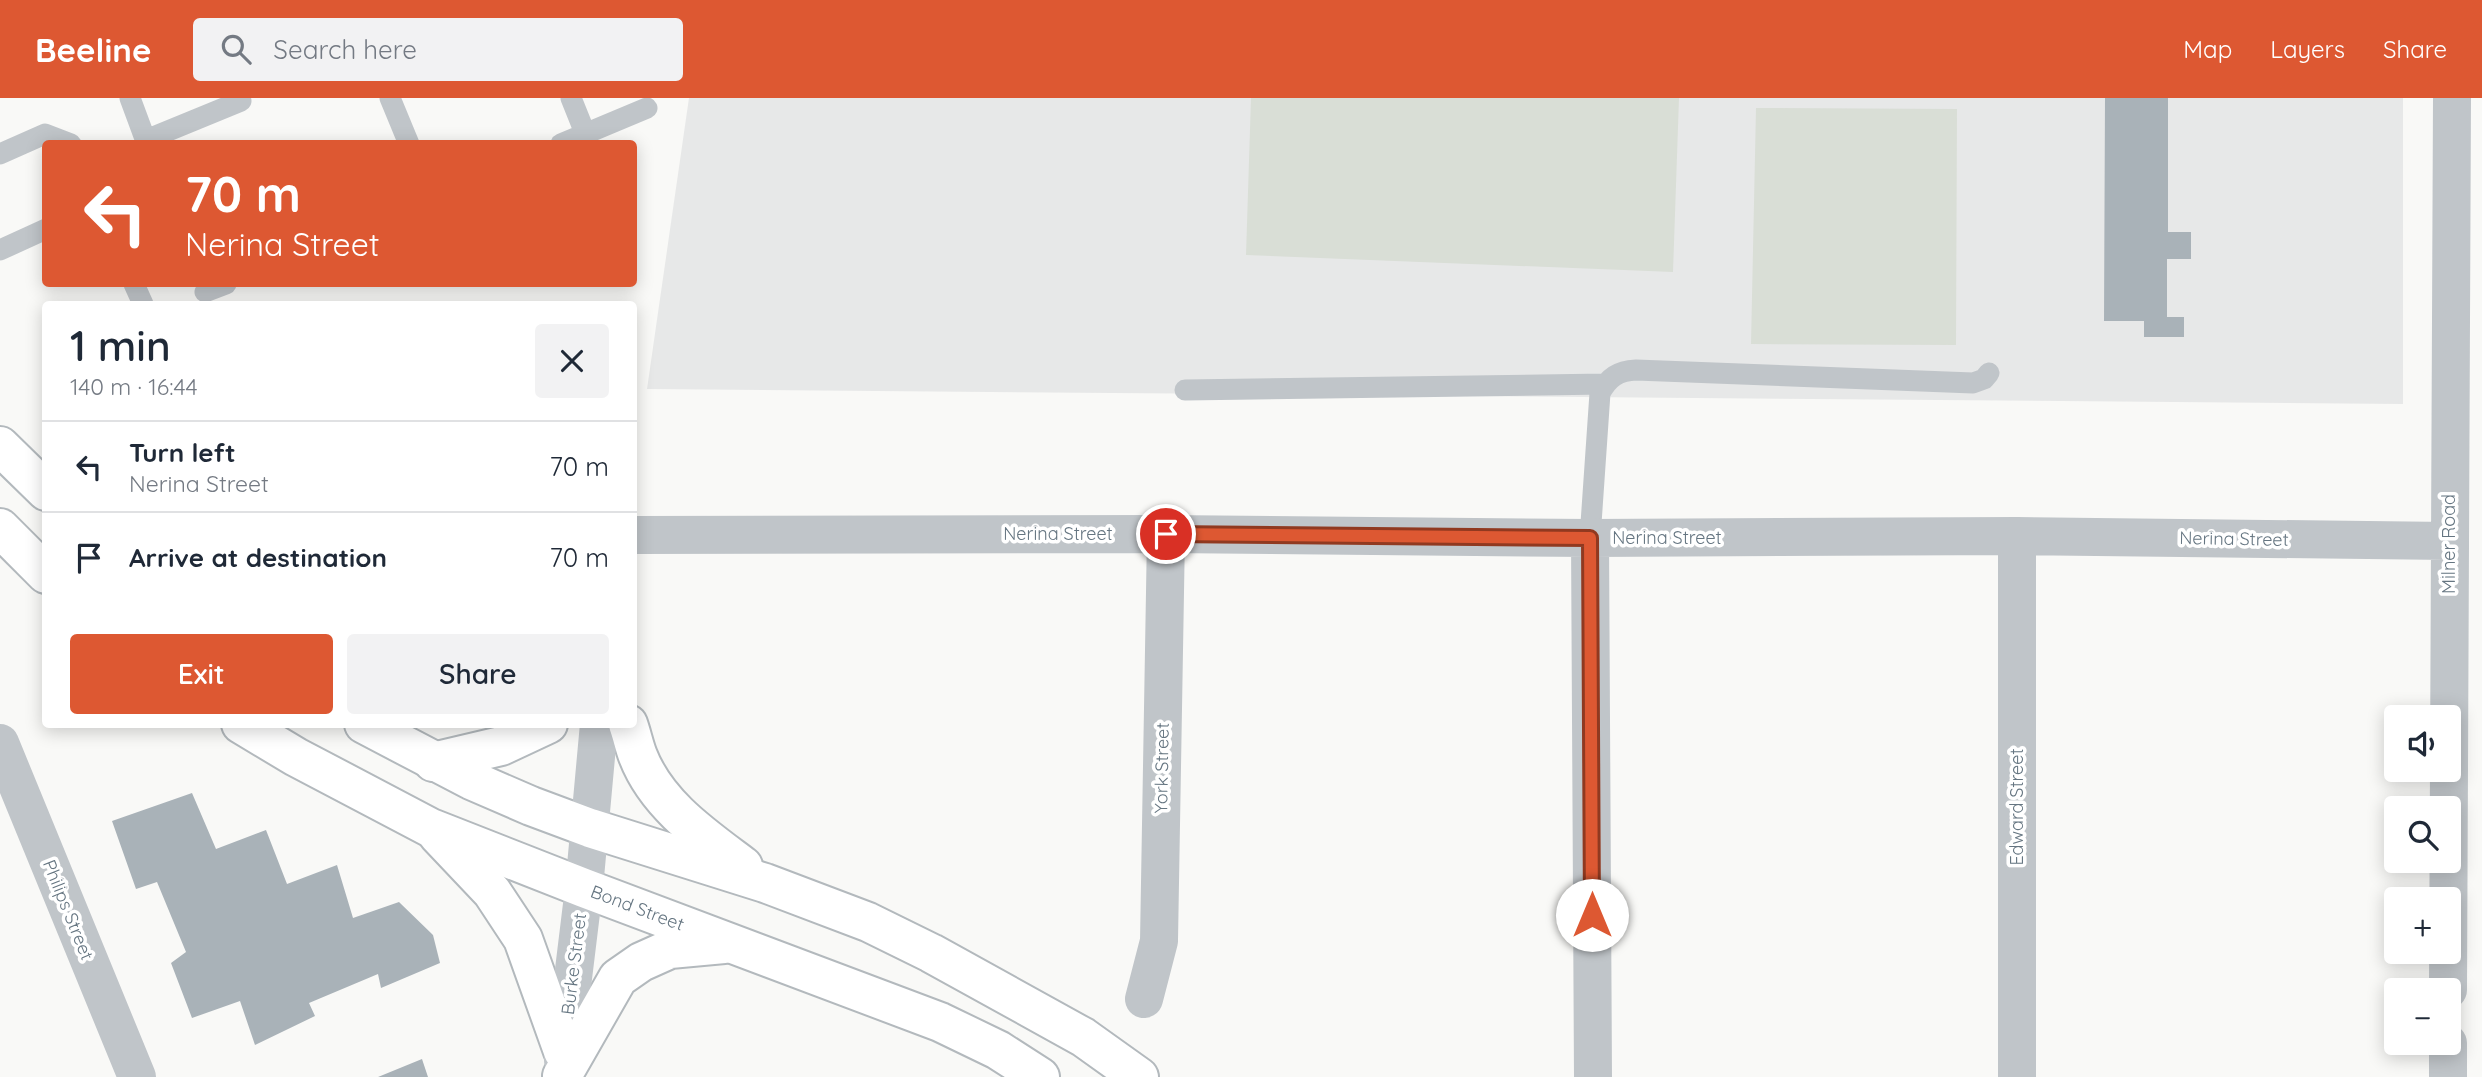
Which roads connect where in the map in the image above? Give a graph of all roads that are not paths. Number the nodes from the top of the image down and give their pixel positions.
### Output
1 (130, 98) edge
2 (390, 98) edge
3 (571, 98) edge
4 (2452, 98) edge
5 (241, 101) dead end
6 (647, 108) dead end
7 (585, 133) junction
8 (61, 140) edge
9 (146, 140) edge
10 (152, 140) edge
11 (407, 140) edge
12 (570, 140) edge
13 (0, 154) edge
14 (42, 231) edge
15 (0, 250) edge
16 (1989, 373) dead end
17 (1605, 384) junction
18 (1185, 390) dead end
19 (0, 446) edge
20 (42, 487) edge
21 (0, 528) edge
22 (1166, 534) junction
23 (637, 535) edge
24 (2017, 536) junction
25 (1590, 538) junction
26 (2449, 541) junction
27 (42, 570) edge
28 (248, 728) edge
29 (371, 728) edge
30 (543, 728) edge
31 (599, 728) edge
32 (629, 728) edge
33 (0, 743) edge
34 (433, 762) junction
35 (431, 828) junction
36 (590, 828) junction
37 (765, 883) junction
38 (584, 888) junction
39 (733, 943) junction
40 (2448, 978) edge
41 (1144, 999) dead end
42 (2448, 1055) edge
43 (562, 1068) edge
44 (137, 1077) edge
45 (1040, 1077) edge
46 (1139, 1077) edge
47 (1593, 1077) edge
48 (2017, 1077) edge
49 (2448, 1077) edge

1 - 9 lane
2 - 11 lane
3 - 7 lane
4 - 26 street, Milner Road
5 - 10 lane
6 - 7 lane
7 - 12 lane
8 - 13 lane
14 - 15 lane
16 - 17 lane
17 - 18 lane
17 - 25 lane
19 - 20 street
21 - 27 street
22 - 23 street, Nerina Street
22 - 25 street, Nerina Street
22 - 41 street, York Street
24 - 25 street, Nerina Street
24 - 26 street, Nerina Street
24 - 48 street, Edward Street
25 - 47 street
26 - 40 street, Milner Road
28 - 35 street, Bond Street
29 - 34 street
30 - 34 street
31 - 36 street, Burke Street
32 - 37 street
33 - 44 street, Philips Street
34 - 36 street
35 - 38 street, Bond Street
35 - 43 street
36 - 37 street
36 - 38 street, Burke Street
37 - 46 street
38 - 39 street, Bond Street
38 - 43 street, Burke Street
39 - 43 street
39 - 45 street, Bond Street
42 - 49 street

